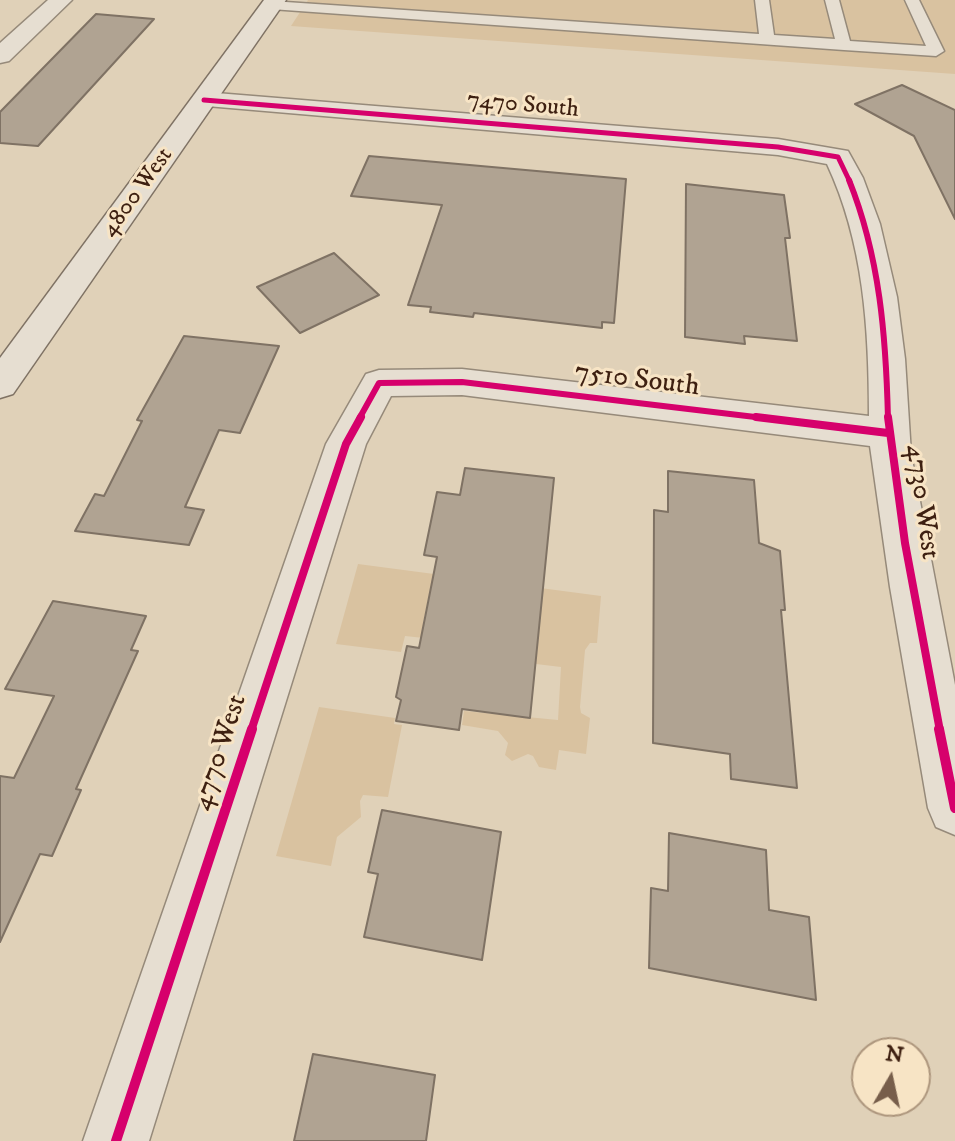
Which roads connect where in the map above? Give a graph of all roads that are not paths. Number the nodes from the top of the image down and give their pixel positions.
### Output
1 (61, 0) edge
2 (762, 0) edge
3 (832, 0) edge
4 (912, 0) edge
5 (273, 3) edge
6 (15, 16) dead end
7 (44, 18) junction
8 (767, 39) junction
9 (844, 45) junction
10 (0, 56) edge
11 (204, 100) junction
12 (838, 157) joint
13 (379, 383) joint
14 (0, 385) edge
15 (888, 433) junction
16 (955, 808) edge
17 (116, 1141) edge

1 - 7 street
2 - 8 lane
3 - 9 lane
4 - 9 lane
5 - 8 lane
5 - 11 street, 4800 West
6 - 7 street
7 - 10 street
8 - 9 lane
11 - 12 street, 7470 South
11 - 14 street, 4800 West
12 - 15 street, 4730 West
13 - 15 street, 7510 South
13 - 17 street, 4770 West
15 - 16 street, 4730 West

